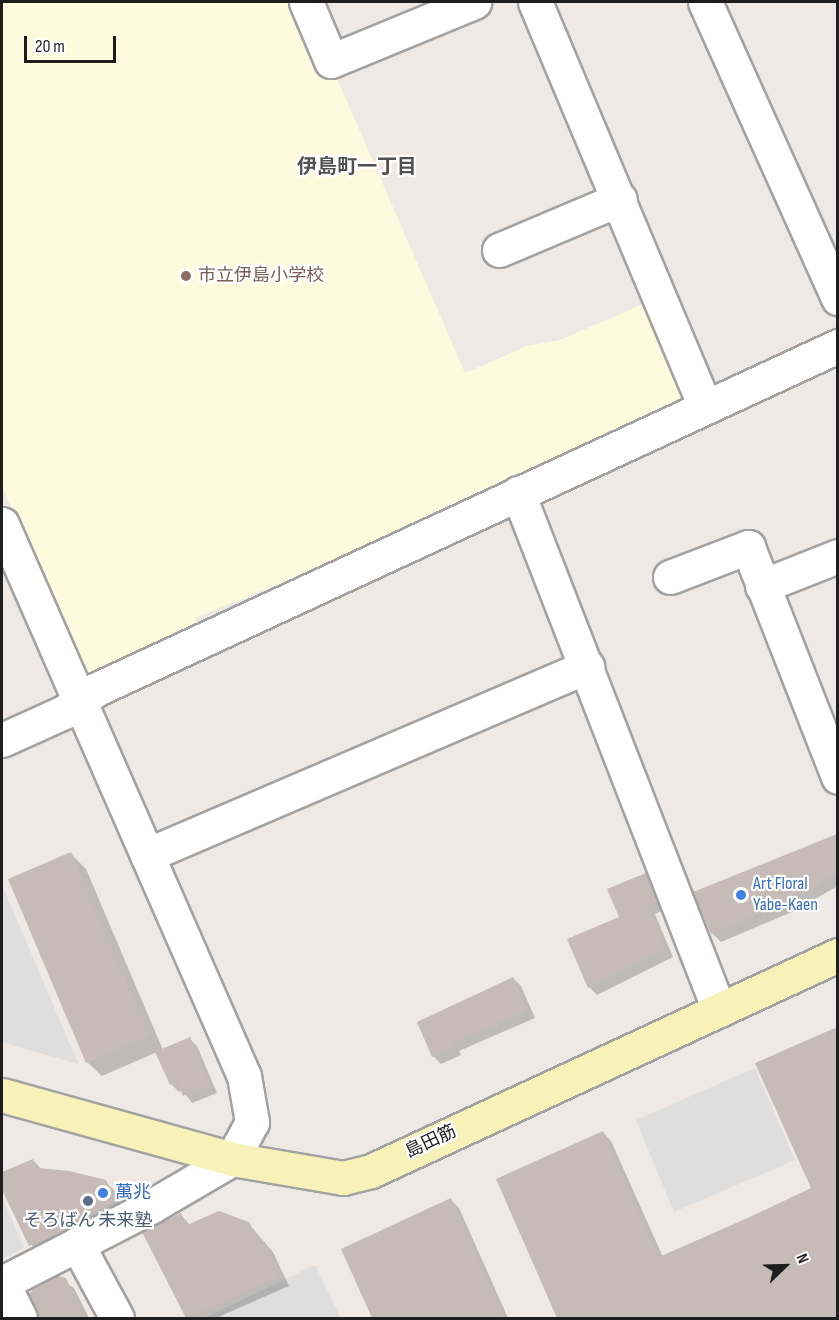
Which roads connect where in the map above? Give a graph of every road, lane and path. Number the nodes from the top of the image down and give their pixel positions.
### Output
1 (306, 2) edge
2 (474, 2) edge
3 (535, 2) edge
4 (705, 2) edge
5 (620, 199) junction
6 (499, 250) dead end
7 (837, 298) edge
8 (837, 346) edge
9 (705, 406) junction
10 (518, 493) junction
11 (2, 524) edge
12 (837, 556) edge
13 (670, 577) dead end
14 (762, 586) junction
15 (587, 666) junction
16 (78, 702) junction
17 (2, 740) edge
18 (837, 777) edge
19 (147, 855) junction
20 (837, 955) edge
21 (719, 1010) junction
22 (2, 1095) edge
23 (232, 1159) junction
24 (77, 1244) junction
25 (2, 1283) edge
26 (20, 1318) edge
27 (117, 1318) edge

1 - 2 street
3 - 5 street
4 - 7 street
5 - 6 street
5 - 9 street
8 - 9 street
9 - 10 street
10 - 15 street
10 - 16 street
11 - 16 street
12 - 14 street
13 - 14 street
14 - 18 street
15 - 19 street
15 - 21 street
16 - 17 street
16 - 19 street
19 - 23 street
20 - 21 street, 島田筋
21 - 23 street, 島田筋
22 - 23 street, 島田筋
23 - 24 street
24 - 25 street
24 - 27 street
25 - 26 street

